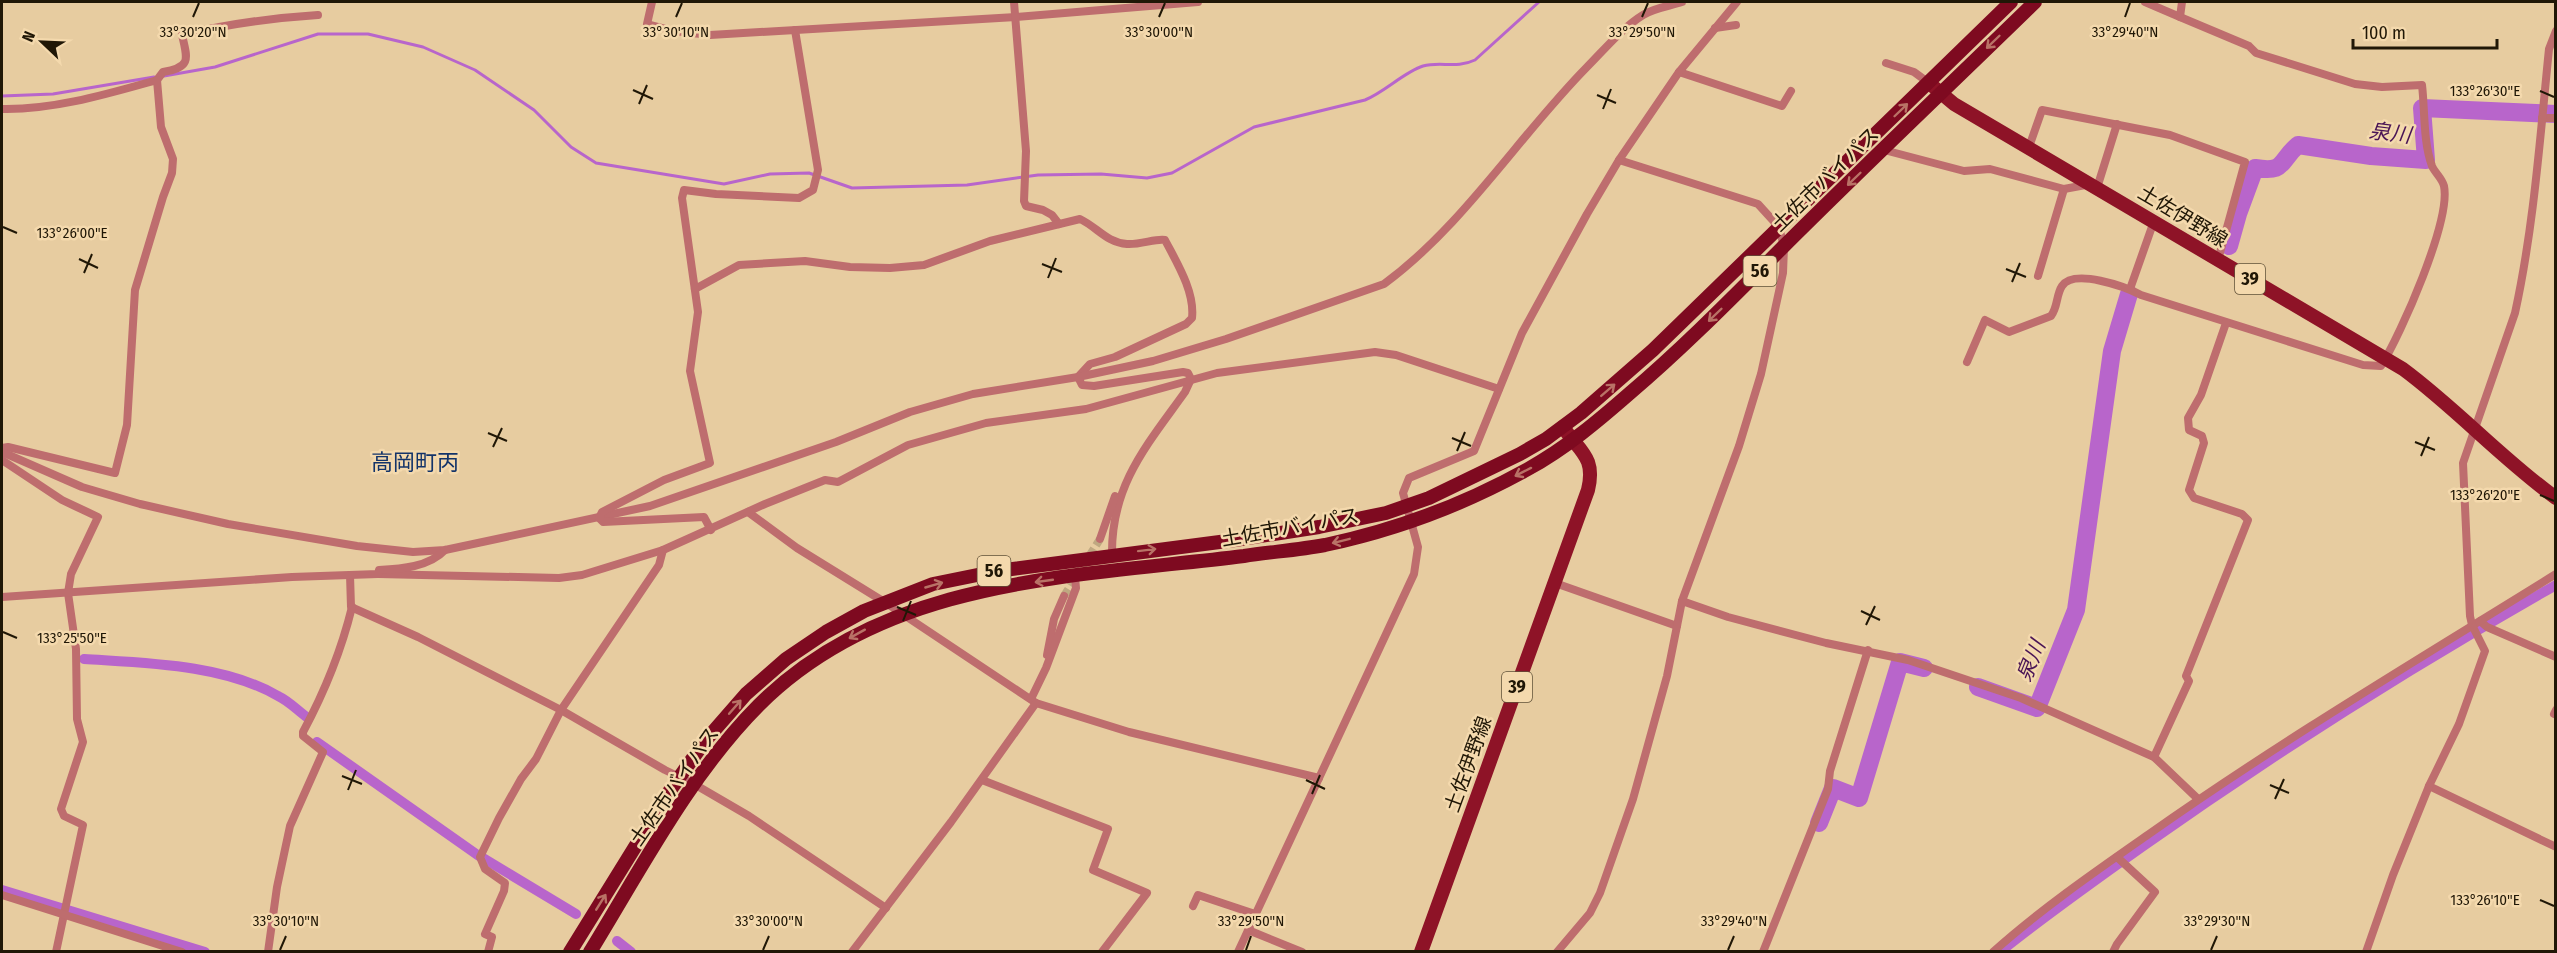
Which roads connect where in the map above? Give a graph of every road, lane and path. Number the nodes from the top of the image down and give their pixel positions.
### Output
1 (652, 2) edge
2 (1014, 2) edge
3 (1198, 2) edge
4 (1682, 2) edge
5 (1737, 2) edge
6 (2011, 2) edge
7 (2035, 2) edge
8 (2145, 2) edge
9 (2182, 2) edge
10 (318, 15) dead end
11 (1016, 17) junction
12 (2180, 17) junction
13 (1736, 25) dead end
14 (1715, 28) junction
15 (795, 30) junction
16 (2556, 31) edge
17 (1886, 63) dead end
18 (1679, 72) junction
19 (157, 80) junction
20 (1929, 83) junction
21 (1791, 92) dead end
22 (1941, 94) junction
23 (2, 109) edge
24 (2542, 118) junction
25 (2556, 118) edge
26 (2117, 124) junction
27 (2029, 147) junction
28 (1884, 150) junction
29 (1620, 160) junction
30 (2094, 186) junction
31 (2064, 189) junction
32 (2154, 221) junction
33 (1059, 224) junction
34 (1779, 227) junction
35 (1784, 247) junction
36 (2218, 260) junction
37 (2038, 276) dead end
38 (695, 289) junction
39 (2130, 289) junction
40 (2226, 323) junction
41 (2386, 358) junction
42 (1967, 362) dead end
43 (1078, 377) junction
44 (1191, 379) junction
45 (1499, 389) junction
46 (1563, 427) junction
47 (2475, 428) junction
48 (1572, 441) junction
49 (2, 448) edge
50 (2, 452) edge
51 (2, 460) edge
52 (1130, 471) junction
53 (2556, 498) edge
54 (1405, 507) junction
55 (748, 512) junction
56 (599, 518) junction
57 (1409, 522) junction
58 (711, 530) junction
59 (1100, 539) tunnel mouth
60 (445, 550) junction
61 (663, 550) junction
62 (1112, 555) junction
63 (378, 574) junction
64 (2556, 574) edge
65 (350, 575) junction
66 (1075, 577) junction
67 (1555, 583) junction
68 (68, 592) junction
69 (1064, 596) tunnel mouth
70 (2, 597) edge
71 (1682, 601) junction
72 (886, 603) junction
73 (352, 607) junction
74 (901, 614) junction
75 (1677, 626) junction
76 (2478, 627) junction
77 (1868, 650) junction
78 (2556, 657) edge
79 (1046, 668) junction
80 (1034, 701) junction
81 (561, 710) junction
82 (2154, 757) junction
83 (679, 778) junction
84 (1319, 778) junction
85 (982, 780) junction
86 (694, 784) junction
87 (2430, 786) junction
88 (2199, 799) junction
89 (2556, 847) edge
90 (2117, 857) junction
91 (2, 895) edge
92 (1193, 906) dead end
93 (886, 908) junction
94 (65, 912) junction
95 (1255, 915) junction
96 (1248, 930) junction
97 (56, 951) edge
98 (182, 951) edge
99 (268, 951) edge
100 (488, 951) edge
101 (570, 951) edge
102 (590, 951) edge
103 (852, 951) edge
104 (1102, 951) edge
105 (1238, 951) edge
106 (1302, 951) edge
107 (1421, 951) edge
108 (1557, 951) edge
109 (1763, 951) edge
110 (1993, 951) edge
111 (2113, 951) edge
112 (2366, 951) edge

1 - 15 street
2 - 11 street
3 - 11 street
4 - 43 street
5 - 14 street
6 - 20 highway, 土佐市バイパス / 56
7 -> 22 highway, 土佐市バイパス / 56
8 - 12 street
9 - 12 street
10 - 19 street
11 - 15 street
11 - 33 street
12 - 41 street
13 - 14 street
14 - 18 street
15 - 38 street
16 - 24 street
17 - 20 street
18 - 21 street
18 - 29 street
19 - 23 street
19 - 49 street
20 - 22 main road, 土佐伊野線 / 39
34 -> 20 highway, 土佐市バイパス / 56
22 - 27 main road, 土佐伊野線 / 39
22 - 28 highway, 土佐市バイパス / 56
24 - 25 street
24 - 47 street
26 - 27 street
26 - 30 street
26 - 36 street
27 - 30 main road, 土佐伊野線 / 39
28 - 31 street
28 -> 35 highway, 土佐市バイパス / 56
29 - 34 street
29 - 45 street
30 - 31 street
30 - 32 main road, 土佐伊野線 / 39
31 - 37 street
32 - 36 main road, 土佐伊野線 / 39
32 - 39 street
33 - 38 street
33 - 43 street
34 - 35 street
46 -> 34 highway, 土佐市バイパス / 56
35 -> 48 highway, 土佐市バイパス / 56
35 - 71 street
36 - 41 main road, 土佐伊野線 / 39
38 - 56 street
39 - 40 street
39 - 42 street
40 - 41 street
40 - 82 street
41 - 47 main road, 土佐伊野線 / 39
43 - 44 street
43 - 56 street
44 - 45 street
44 - 52 street
44 - 55 street
45 - 54 street
46 - 48 main road, 土佐伊野線 / 39
46 - 54 highway, 土佐市バイパス / 56
47 - 53 main road, 土佐伊野線 / 39
47 - 76 street
48 -> 57 highway, 土佐市バイパス / 56
48 - 67 main road, 土佐伊野線 / 39
50 - 60 street
51 - 68 street
52 - 59 street
52 - 62 street
54 - 57 street
62 -> 54 highway, 土佐市バイパス / 56
55 - 58 street
55 - 72 street
56 - 58 street
56 - 60 street
57 -> 66 highway, 土佐市バイパス / 56
57 - 84 street
58 - 61 street
60 - 63 street
61 - 63 street
61 - 81 street
72 -> 62 highway, 土佐市バイパス / 56
63 - 65 street
64 - 76 street
65 - 68 street
65 - 73 street
66 -> 74 highway, 土佐市バイパス / 56
66 - 79 street
67 - 75 street
67 - 107 main road, 土佐伊野線 / 39
68 - 70 street
68 - 94 street
69 - 79 street
71 - 75 street
71 - 77 street
72 - 74 street
83 -> 72 highway, 土佐市バイパス / 56
73 - 81 street
73 - 99 street
74 - 80 street
74 -> 86 highway, 土佐市バイパス / 56
75 - 108 street
76 - 78 street
76 - 87 street
76 - 88 street
77 - 82 street
77 - 109 street
79 - 80 street
80 - 84 street
80 - 85 street
81 - 83 street
81 - 100 street
82 - 88 street
83 - 86 street
101 -> 83 highway, 土佐市バイパス / 56
84 - 95 street
85 - 93 street
85 - 104 street
86 - 93 street
86 - 102 highway, 土佐市バイパス / 56
87 - 89 street
87 - 112 street
88 - 90 street
90 - 110 street
90 - 111 street
91 - 94 street
92 - 95 street
93 - 103 street
94 - 97 street
94 - 98 street
95 - 96 street
96 - 105 street
96 - 106 street

